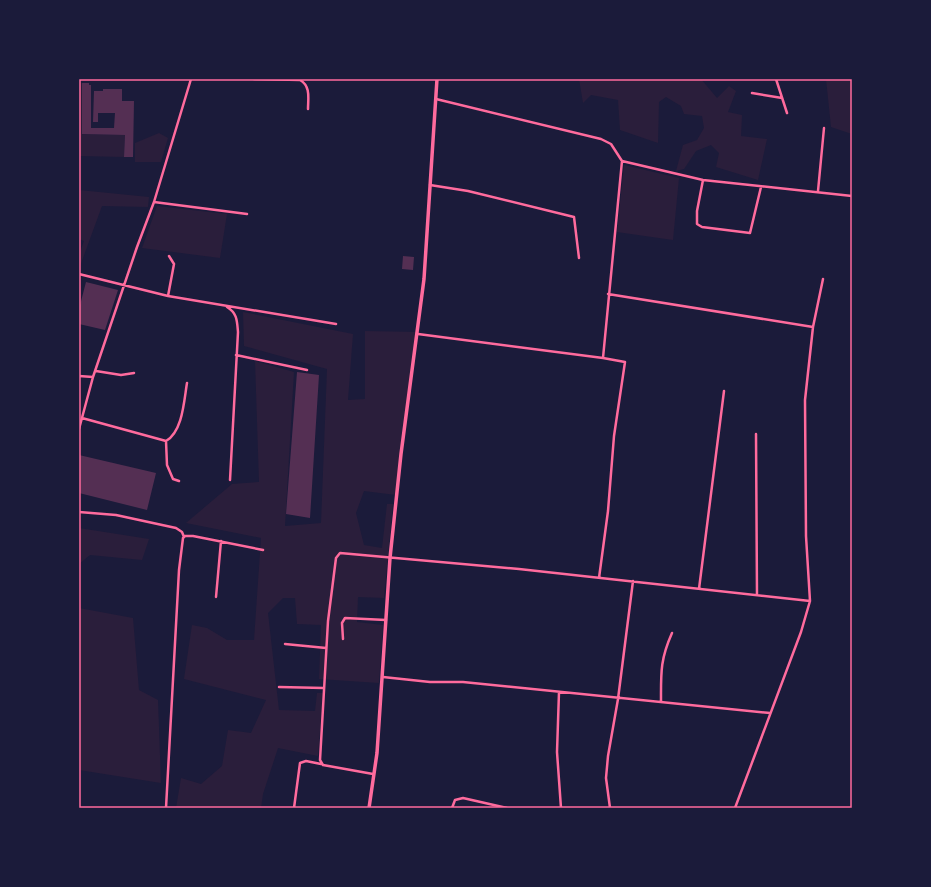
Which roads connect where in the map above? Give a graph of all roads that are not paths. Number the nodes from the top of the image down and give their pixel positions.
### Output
1 (191, 79) edge
2 (254, 79) edge
3 (437, 79) edge
4 (776, 79) edge
5 (752, 93) dead end
6 (782, 98) junction
7 (435, 99) junction
8 (308, 109) dead end
9 (787, 113) dead end
10 (824, 128) dead end
11 (622, 161) junction
12 (703, 180) junction
13 (430, 185) junction
14 (761, 187) junction
15 (818, 192) junction
16 (852, 196) edge
17 (154, 202) junction
18 (247, 214) dead end
19 (170, 256) dead end
20 (579, 258) dead end
21 (80, 274) edge
22 (79, 277) edge
23 (823, 279) dead end
24 (125, 284) junction
25 (608, 294) junction
26 (168, 296) junction
27 (225, 306) junction
28 (336, 324) dead end
29 (812, 327) junction
30 (418, 334) junction
31 (236, 355) junction
32 (603, 358) junction
33 (307, 370) dead end
34 (96, 371) junction
35 (134, 372) dead end
36 (79, 376) edge
37 (93, 377) junction
38 (187, 383) dead end
39 (724, 391) dead end
40 (82, 418) junction
41 (79, 429) edge
42 (756, 434) dead end
43 (166, 441) junction
44 (230, 480) dead end
45 (179, 481) dead end
46 (79, 512) edge
47 (184, 537) junction
48 (221, 541) junction
49 (263, 550) dead end
50 (390, 558) junction
51 (599, 578) junction
52 (633, 582) junction
53 (699, 589) junction
54 (756, 595) junction
55 (216, 597) dead end
56 (810, 601) junction
57 (386, 620) junction
58 (672, 633) dead end
59 (343, 639) dead end
60 (285, 644) dead end
61 (326, 648) junction
62 (383, 677) junction
63 (279, 687) dead end
64 (324, 688) junction
65 (558, 692) junction
66 (618, 699) junction
67 (661, 702) junction
68 (770, 713) junction
69 (323, 765) junction
70 (373, 774) junction
71 (166, 808) edge
72 (294, 808) edge
73 (369, 808) edge
74 (452, 808) edge
75 (507, 808) edge
76 (561, 808) edge
77 (610, 808) edge
78 (735, 808) edge

1 - 17 street
2 - 8 street
3 - 7 main road
4 - 6 street
5 - 6 street
6 - 9 street
7 - 11 street
7 - 13 main road
10 - 15 street
11 - 12 street
11 - 25 street
12 - 14 street
12 - 14 street
13 - 20 street
13 - 30 main road
14 - 15 street
15 - 16 street
17 - 18 street
17 - 24 street
19 - 26 street
21 - 22 street
21 - 24 street
23 - 29 street
24 - 26 street
24 - 34 street
25 - 29 street
25 - 32 street
26 - 27 street
27 - 28 street
27 - 31 street
29 - 56 street
30 - 32 street
30 - 50 main road
31 - 33 street
31 - 44 street
32 - 51 street
34 - 35 street
34 - 37 street
36 - 37 street
37 - 40 street
38 - 43 street
39 - 53 street
40 - 41 street
40 - 43 street
42 - 54 street
43 - 45 street
46 - 47 street
47 - 48 street
47 - 71 street
48 - 49 street
48 - 55 street
50 - 51 street
50 - 57 main road
50 - 61 street
51 - 52 street
52 - 53 street
52 - 66 street
53 - 54 street
54 - 56 street
56 - 68 street
57 - 59 street
57 - 62 main road
58 - 67 street
60 - 61 street
61 - 64 street
62 - 65 street
62 - 70 main road
63 - 64 street
64 - 69 street
65 - 66 street
65 - 76 street
66 - 67 street
66 - 77 street
67 - 68 street
68 - 78 street
69 - 70 street
69 - 72 street
70 - 73 main road
74 - 75 street

